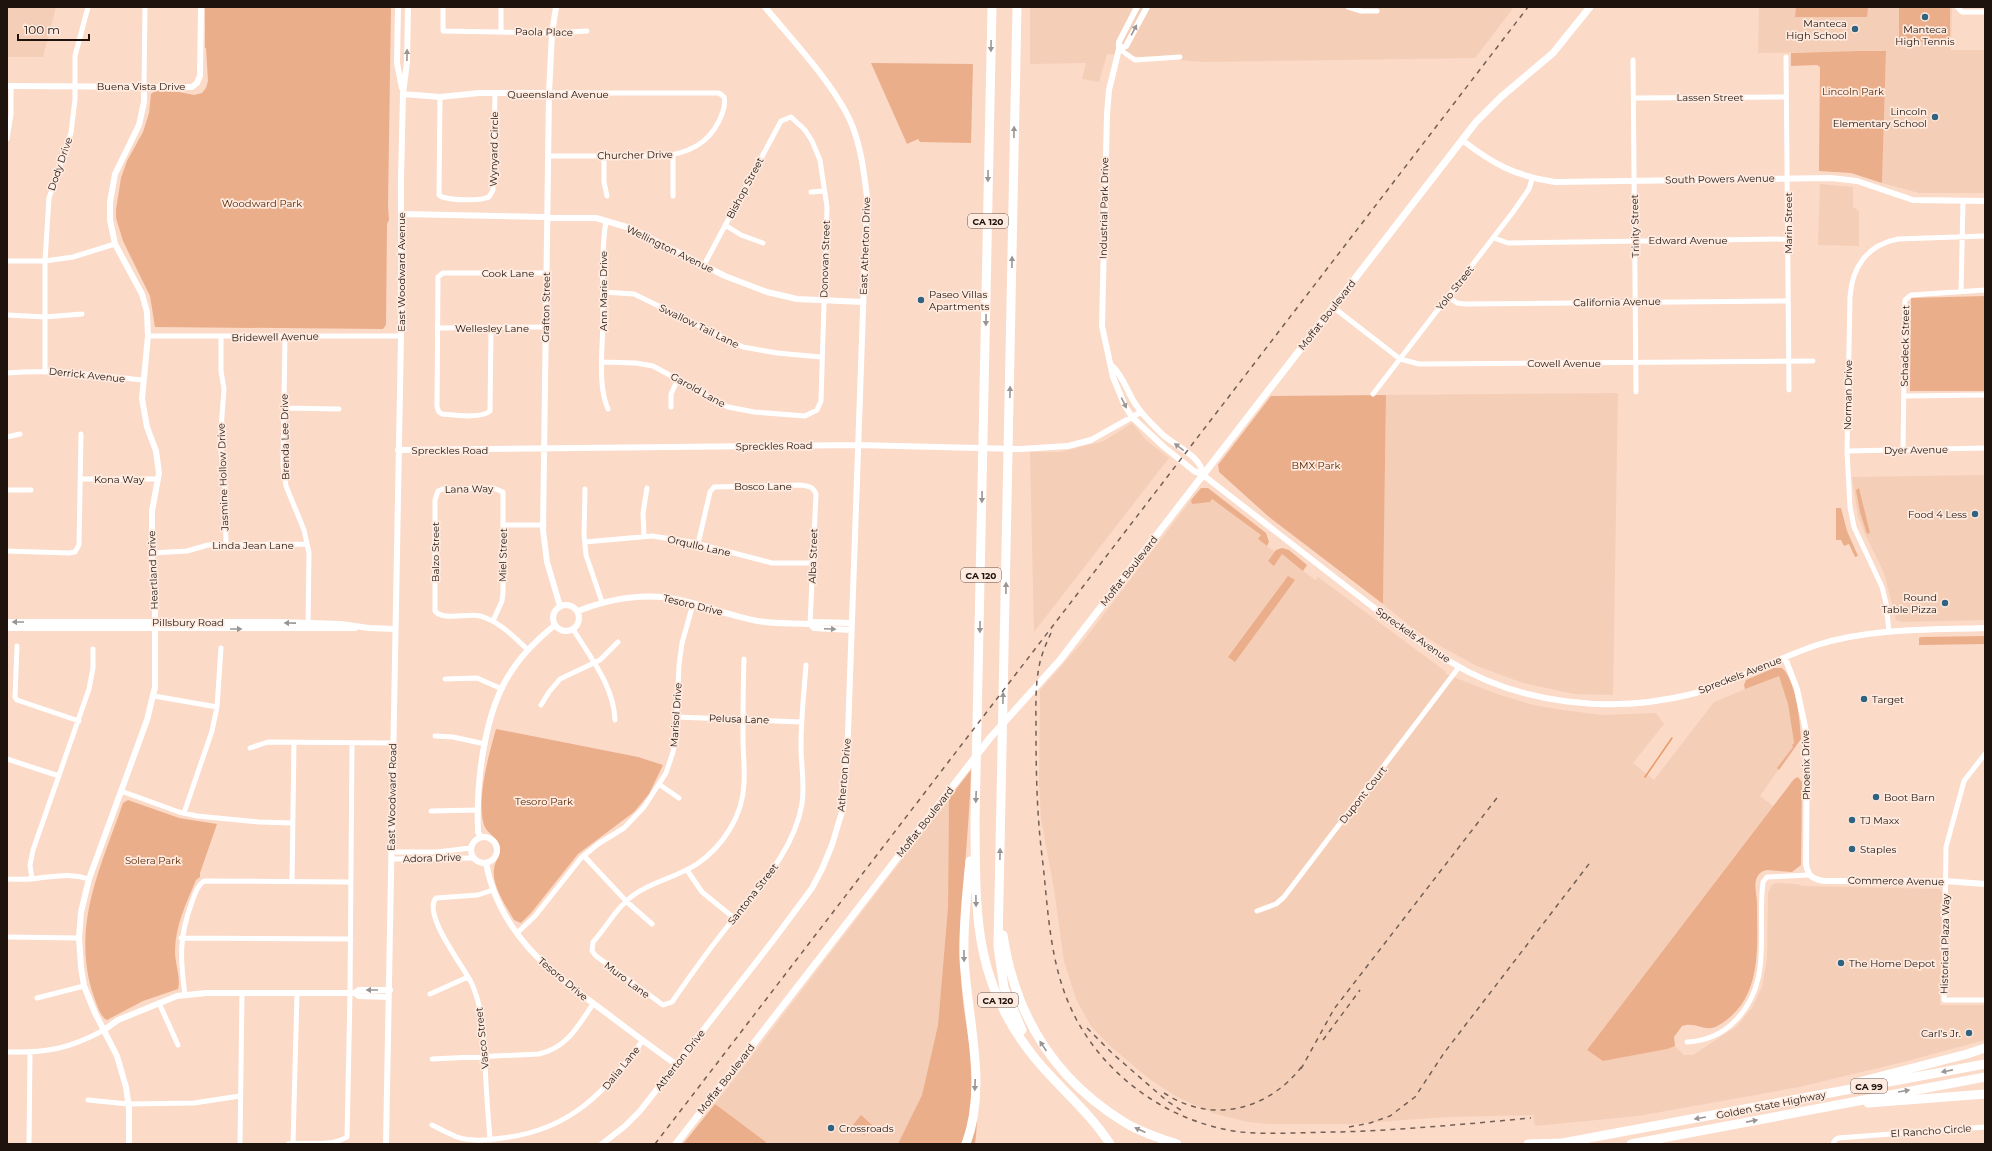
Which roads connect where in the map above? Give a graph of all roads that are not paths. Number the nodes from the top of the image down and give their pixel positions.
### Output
1 (88, 7) edge
2 (145, 7) edge
3 (201, 7) edge
4 (398, 7) edge
5 (408, 7) edge
6 (443, 7) edge
7 (501, 7) edge
8 (556, 7) edge
9 (765, 7) edge
10 (992, 7) edge
11 (1017, 7) edge
12 (1137, 7) edge
13 (1147, 7) edge
14 (1348, 7) edge
15 (1590, 7) edge
16 (1957, 7) edge
17 (1377, 12) dead end
18 (1985, 12) edge
19 (501, 31) junction
20 (587, 31) dead end
21 (552, 33) junction
22 (1119, 50) junction
23 (1180, 57) dead end
24 (1786, 57) dead end
25 (1633, 60) dead end
26 (9, 86) edge
27 (75, 86) junction
28 (144, 86) junction
29 (714, 93) joint
30 (403, 94) junction
31 (495, 94) junction
32 (549, 94) junction
33 (440, 97) junction
34 (1786, 97) junction
35 (1634, 98) junction
36 (791, 116) joint
37 (7, 139) edge
38 (1462, 140) junction
39 (549, 156) junction
40 (604, 156) junction
41 (673, 156) junction
42 (1788, 178) junction
43 (1532, 179) junction
44 (1634, 181) junction
45 (824, 191) junction
46 (811, 192) dead end
47 (607, 196) dead end
48 (673, 196) dead end
49 (1963, 201) junction
50 (1985, 201) edge
51 (401, 214) junction
52 (548, 218) junction
53 (606, 221) junction
54 (725, 225) junction
55 (1985, 236) edge
56 (1962, 237) junction
57 (1494, 238) junction
58 (1788, 239) junction
59 (1636, 240) junction
60 (763, 243) dead end
61 (115, 244) junction
62 (7, 261) edge
63 (45, 261) junction
64 (704, 265) junction
65 (546, 273) junction
66 (1985, 290) edge
67 (603, 292) junction
68 (1961, 292) junction
69 (1448, 297) junction
70 (823, 301) junction
71 (1788, 301) junction
72 (863, 302) junction
73 (1635, 302) junction
74 (1333, 307) junction
75 (82, 314) dead end
76 (7, 315) edge
77 (45, 317) junction
78 (437, 328) junction
79 (490, 328) junction
80 (546, 328) junction
81 (148, 336) junction
82 (285, 336) junction
83 (401, 336) junction
84 (221, 337) junction
85 (821, 357) junction
86 (1400, 359) junction
87 (1789, 361) junction
88 (1813, 361) dead end
89 (602, 362) junction
90 (1636, 362) junction
91 (1112, 366) junction
92 (45, 370) junction
93 (7, 373) edge
94 (678, 378) junction
95 (142, 380) junction
96 (1789, 390) dead end
97 (1636, 392) dead end
98 (1374, 394) dead end
99 (1985, 395) edge
100 (1904, 396) junction
101 (671, 407) dead end
102 (284, 408) junction
103 (339, 408) dead end
104 (608, 409) dead end
105 (817, 410) joint
106 (1141, 412) junction
107 (1132, 417) junction
108 (20, 434) dead end
109 (81, 434) dead end
110 (7, 437) edge
111 (858, 445) junction
112 (1985, 448) edge
113 (545, 449) junction
114 (398, 450) junction
115 (1903, 450) junction
116 (1847, 451) junction
117 (1203, 474) junction
118 (80, 478) junction
119 (158, 479) junction
120 (647, 488) dead end
121 (500, 489) joint
122 (585, 489) dead end
123 (814, 489) joint
124 (7, 490) edge
125 (31, 490) dead end
126 (438, 491) joint
127 (504, 525) junction
128 (544, 525) junction
129 (644, 537) junction
130 (585, 542) junction
131 (307, 544) junction
132 (698, 544) junction
133 (226, 545) junction
134 (7, 552) edge
135 (152, 553) junction
136 (812, 564) junction
137 (602, 602) junction
138 (693, 604) junction
139 (560, 606) junction
140 (578, 611) junction
141 (493, 621) junction
142 (7, 622) edge
143 (555, 624) junction
144 (810, 624) junction
145 (155, 625) junction
146 (308, 626) junction
147 (851, 627) junction
148 (7, 628) edge
149 (395, 628) junction
150 (1985, 628) edge
151 (573, 629) junction
152 (1889, 632) junction
153 (618, 642) dead end
154 (17, 646) dead end
155 (221, 648) dead end
156 (93, 649) dead end
157 (528, 650) junction
158 (1785, 658) junction
159 (744, 659) dead end
160 (594, 664) junction
161 (806, 665) dead end
162 (1459, 667) junction
163 (445, 678) dead end
164 (502, 688) junction
165 (154, 696) junction
166 (541, 705) dead end
167 (216, 707) junction
168 (677, 717) junction
169 (615, 720) dead end
170 (743, 720) junction
171 (78, 721) junction
172 (801, 722) junction
173 (435, 736) dead end
174 (294, 742) junction
175 (352, 742) junction
176 (393, 743) junction
177 (486, 744) junction
178 (250, 748) dead end
179 (1985, 754) edge
180 (7, 759) edge
181 (59, 776) junction
182 (660, 785) junction
183 (121, 791) junction
184 (679, 798) dead end
185 (477, 810) junction
186 (432, 811) dead end
187 (184, 813) junction
188 (976, 820) junction
189 (293, 823) junction
190 (481, 837) junction
191 (471, 848) junction
192 (392, 852) junction
193 (584, 856) junction
194 (473, 858) junction
195 (391, 859) junction
196 (486, 863) junction
197 (687, 870) junction
198 (1809, 875) junction
199 (7, 879) edge
200 (32, 879) junction
201 (89, 879) junction
202 (1945, 881) junction
203 (292, 882) junction
204 (350, 882) junction
205 (1985, 884) edge
206 (493, 890) junction
207 (626, 902) junction
208 (1000, 907) junction
209 (1257, 911) dead end
210 (734, 918) junction
211 (652, 924) dead end
212 (516, 933) junction
213 (7, 937) edge
214 (78, 938) junction
215 (181, 938) junction
216 (351, 939) junction
217 (468, 977) junction
218 (84, 986) junction
219 (242, 993) junction
220 (297, 993) junction
221 (353, 993) junction
222 (389, 993) junction
223 (430, 994) dead end
224 (185, 995) junction
225 (37, 998) dead end
226 (1985, 1000) edge
227 (158, 1003) junction
228 (593, 1004) junction
229 (670, 1005) joint
230 (104, 1030) junction
231 (643, 1040) junction
232 (1687, 1042) dead end
233 (178, 1046) dead end
234 (1985, 1048) edge
235 (7, 1052) edge
236 (30, 1053) junction
237 (484, 1057) junction
238 (432, 1060) dead end
239 (1985, 1064) edge
240 (677, 1065) junction
241 (1985, 1077) edge
242 (1985, 1094) edge
243 (240, 1096) junction
244 (88, 1100) dead end
245 (128, 1104) junction
246 (1752, 1108) junction
247 (1811, 1109) junction
248 (432, 1125) dead end
249 (1985, 1128) edge
250 (490, 1140) junction
251 (1561, 1143) edge
252 (29, 1144) edge
253 (129, 1144) edge
254 (240, 1144) edge
255 (288, 1144) edge
256 (293, 1144) edge
257 (386, 1144) edge
258 (602, 1144) edge
259 (676, 1144) edge
260 (966, 1144) edge
261 (1110, 1144) edge
262 (1115, 1144) edge
263 (1177, 1144) edge
264 (1528, 1144) edge
265 (1632, 1144) edge
266 (1833, 1144) edge

1 - 27 street, Dody Drive
2 - 28 street, Heartland Drive
3 - 28 street, Buena Vista Drive
4 - 30 street, East Woodward Avenue
30 -> 5 street, East Woodward Avenue
6 - 19 street, Paola Place
7 - 19 street
8 - 21 street, Grafton Street
9 - 72 street, East Atherton Drive
10 -> 188 highway, CA 120
208 -> 11 highway, CA 120
12 - 22 street, Industrial Park Drive
22 -> 13 street, Industrial Park Drive
14 - 17 street
15 - 38 main road, Moffat Boulevard
16 - 18 street
19 - 21 street, Paola Place
20 - 21 street, Paola Place
21 - 32 street, Grafton Street
22 - 23 street
22 - 91 street, Industrial Park Drive
24 - 34 street, Marin Street
25 - 35 street, Trinity Street
26 - 27 street, Buena Vista Drive
26 - 37 street
27 - 28 street, Buena Vista Drive
27 - 63 street, Dody Drive
28 - 61 street, Heartland Drive
29 - 32 street, Queensland Avenue
29 - 41 street, Churcher Drive
30 - 33 street, Queensland Avenue
30 - 51 street, East Woodward Avenue
31 - 32 street, Queensland Avenue
31 - 33 street, Queensland Avenue
31 - 33 street, Wynyard Circle
32 - 39 street, Grafton Street
34 - 35 street, Lassen Street
34 - 42 street, Marin Street
35 - 44 street, Trinity Street
36 - 45 street, Donovan Street
36 - 54 street, Bishop Street
38 - 43 street, South Powers Avenue
38 - 74 main road, Moffat Boulevard
39 - 40 street, Churcher Drive
39 - 52 street, Grafton Street
40 - 41 street, Churcher Drive
40 - 47 street
41 - 48 street
42 - 44 street, South Powers Avenue
42 - 49 street, South Powers Avenue
42 - 58 street, Marin Street
43 - 44 street, South Powers Avenue
43 - 57 street, Yolo Street
44 - 59 street, Trinity Street
45 - 46 street
45 - 70 street, Donovan Street
49 - 50 street, South Powers Avenue
49 - 56 street
51 - 52 street, Wellington Avenue
51 - 83 street, East Woodward Avenue
52 - 53 street, Wellington Avenue
52 - 65 street, Grafton Street
53 - 64 street, Wellington Avenue
53 - 67 street, Ann Marie Drive
54 - 60 street
54 - 64 street, Bishop Street
55 - 56 street, Norman Drive
56 - 68 street
56 - 116 street, Norman Drive
57 - 59 street, Edward Avenue
57 - 69 street, Yolo Street
58 - 59 street, Edward Avenue
58 - 71 street, Marin Street
59 - 73 street, Trinity Street
61 - 63 street
61 - 81 street, Heartland Drive
62 - 63 street
63 - 77 street, Dody Drive
64 - 70 street, Wellington Avenue
65 - 78 street, Cook Lane
65 - 80 street, Grafton Street
66 - 68 street
67 - 85 street, Swallow Tail Lane
67 - 89 street, Ann Marie Drive
68 - 100 street, Schadeck Street
69 - 73 street, California Avenue
69 - 86 street, Yolo Street
70 - 72 street, Wellington Avenue
70 - 85 street, Donovan Street
71 - 73 street, California Avenue
71 - 87 street, Marin Street
72 - 111 street, East Atherton Drive
73 - 90 street, Trinity Street
74 - 86 street, Cowell Avenue
74 - 117 main road, Moffat Boulevard
75 - 77 street
76 - 77 street
77 - 92 street, Dody Drive
78 - 79 street, Wellesley Lane
78 - 79 street
79 - 80 street, Wellesley Lane
80 - 113 street, Grafton Street
81 - 84 street, Bridewell Avenue
81 - 95 street, Heartland Drive
82 - 83 street, Bridewell Avenue
82 - 84 street, Bridewell Avenue
82 - 102 street, Brenda Lee Drive
83 - 114 street, East Woodward Avenue
84 - 133 street, Jasmine Hollow Drive
85 - 105 street, Donovan Street
86 - 90 street, Cowell Avenue
86 - 98 street, Yolo Street
87 - 88 street, Cowell Avenue
87 - 90 street, Cowell Avenue
87 - 96 street, Marin Street
89 - 94 street, Garold Lane
89 - 104 street, Ann Marie Drive
90 - 97 street, Trinity Street
91 - 106 street, Industrial Park Drive
91 -> 107 street, Industrial Park Drive
92 - 93 street, Derrick Avenue
92 - 95 street, Derrick Avenue
94 - 101 street
94 - 105 street, Garold Lane
95 - 119 street, Heartland Drive
99 - 100 street
100 - 115 street, Schadeck Street
102 - 103 street
102 - 131 street, Brenda Lee Drive
106 - 107 street, Spreckles Road
117 -> 106 street, Industrial Park Drive
107 - 111 street, Spreckles Road
107 - 117 street, Industrial Park Drive
108 - 110 street
109 - 118 street
111 - 113 street, Spreckles Road
111 - 147 street, Atherton Drive
112 - 115 street, Dyer Avenue
113 - 114 street, Spreckles Road
113 - 128 street, Grafton Street
114 - 149 street, East Woodward Road
115 - 116 street, Dyer Avenue
116 - 152 street, Norman Drive
117 - 162 street, Spreckels Avenue
117 - 259 main road, Moffat Boulevard
118 - 119 street, Kona Way
118 - 134 street
119 - 135 street, Heartland Drive
120 - 129 street
121 - 126 street, Lana Way
121 - 127 street, Miel Street
122 - 130 street
123 - 132 street, Bosco Lane
123 - 136 street, Alba Street
124 - 125 street
126 - 141 street, Balzo Street
127 - 128 street
127 - 141 street, Miel Street
128 - 139 street, Grafton Street
129 - 130 street, Orqullo Lane
129 - 132 street, Orqullo Lane
130 - 137 street
131 - 133 street, Linda Jean Lane
131 - 146 street, Brenda Lee Drive
132 - 136 street, Orqullo Lane
133 - 135 street, Linda Jean Lane
135 - 145 street, Heartland Drive
136 - 144 street, Alba Street
137 - 138 street, Tesoro Drive
137 - 140 street, Tesoro Drive
138 - 144 street, Tesoro Drive
138 - 168 street, Marisol Drive
139 - 140 street
139 - 143 street
140 - 151 street
141 - 157 street
145 -> 142 street, Pillsbury Road
143 - 151 street
143 - 157 street
144 - 147 street, Tesoro Drive
145 - 146 street, Pillsbury Road
145 - 148 street, Pillsbury Road
145 - 165 street, Heartland Drive
146 - 149 street, Pillsbury Road
147 - 240 street, Atherton Drive
149 - 176 street, East Woodward Road
150 - 152 street, Spreckels Avenue
151 - 160 street
152 - 158 street, Spreckels Avenue
153 - 160 street
154 - 171 street
155 - 167 street
156 - 171 street
157 - 164 street
158 - 162 street, Spreckels Avenue
158 - 198 street, Phoenix Drive
159 - 170 street
160 - 166 street
160 - 169 street
161 - 172 street, Santona Street
162 - 209 street, Dupont Court
163 - 164 street
164 - 177 street
165 - 167 street
165 - 183 street, Heartland Drive
167 - 187 street
168 - 170 street, Pelusa Lane
168 - 182 street, Marisol Drive
170 - 172 street, Pelusa Lane
170 - 197 street
171 - 181 street
172 - 210 street, Santona Street
173 - 177 street
174 - 175 street
174 - 178 street
174 - 189 street
175 - 176 street
175 - 204 street
176 - 192 street, East Woodward Road
177 - 185 street
179 - 202 street, Historical Plaza Way
180 - 181 street
181 - 200 street
182 - 184 street
182 - 193 street, Marisol Drive
183 - 187 street
183 - 201 street, Heartland Drive
185 - 186 street
185 - 190 street
187 - 189 street
188 -> 260 highway
188 -> 261 highway, CA 120
189 - 203 street
190 - 191 street
190 - 196 street
191 - 192 street, Adora Drive
191 - 194 street
192 - 195 street, East Woodward Road
193 - 207 street
193 - 212 street, Marisol Drive
194 - 195 street, Adora Drive
194 - 196 street
195 - 222 street, East Woodward Road
196 - 206 street, Tesoro Drive
197 - 207 street
197 - 210 street
198 - 202 street, Commerce Avenue
198 - 232 street
199 - 200 street
200 - 201 street
201 - 214 street, Heartland Drive
202 - 205 street, Commerce Avenue
202 - 226 street, Historical Plaza Way
203 - 204 street
203 - 215 street
204 - 216 street
206 - 212 street, Tesoro Drive
206 - 217 street, Vasco Street
207 - 211 street
207 - 229 street, Muro Lane
208 - 262 highway
263 -> 208 highway, CA 120
210 - 229 street, Santona Street
212 - 228 street, Tesoro Drive
213 - 214 street
214 - 218 street, Heartland Drive
215 - 216 street
215 - 224 street
216 - 221 street
217 - 223 street
217 - 237 street, Vasco Street
218 - 225 street
218 - 230 street, Heartland Drive
219 - 220 street
219 - 224 street
219 - 243 street
220 - 221 street
220 - 256 street
221 - 222 street
221 - 256 street
222 - 257 street, East Woodward Road
224 - 227 street
227 - 230 street
227 - 233 street
228 - 231 street, Tesoro Drive
228 - 237 street
230 - 236 street
230 - 245 street, Heartland Drive
231 - 240 street, Tesoro Drive
231 - 250 street, Dalia Lane
234 - 246 highway
235 - 236 street
236 - 252 street
237 - 238 street
237 - 250 street, Vasco Street
239 -> 246 highway, Golden State Highway / CA 99
240 - 258 street, Atherton Drive
247 -> 241 highway, Golden State Highway / CA 99
242 - 247 highway
243 - 245 street
243 - 254 street
244 - 245 street
245 - 253 street, Heartland Drive
246 -> 251 highway, Golden State Highway / CA 99
265 -> 247 highway, Golden State Highway / CA 99
248 - 250 street, Dalia Lane
249 - 266 street, El Rancho Circle
251 - 264 highway, Golden State Highway
255 - 256 street

